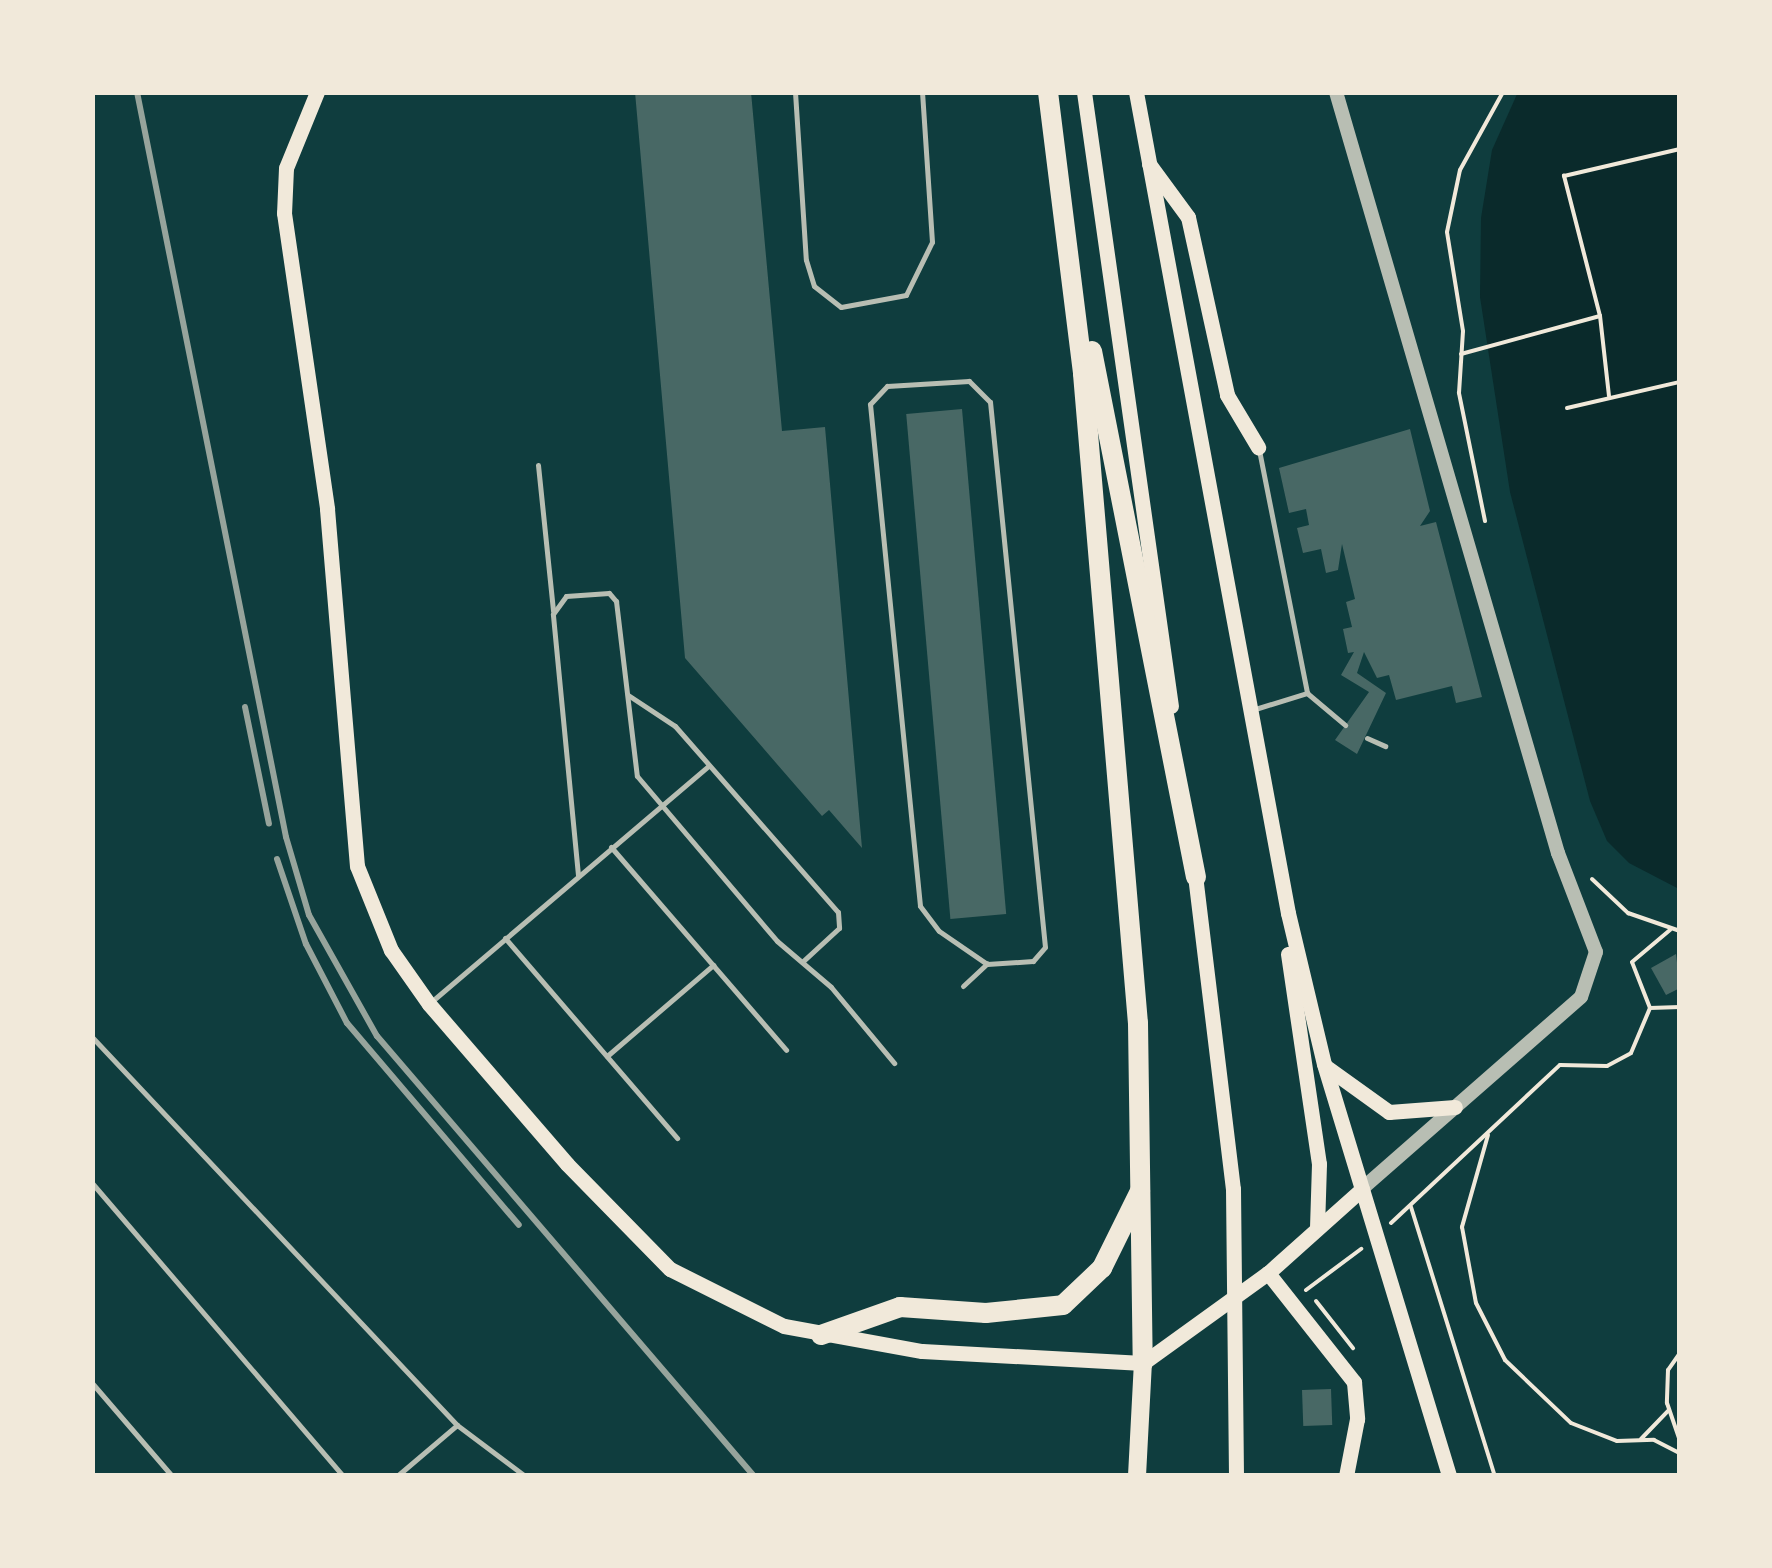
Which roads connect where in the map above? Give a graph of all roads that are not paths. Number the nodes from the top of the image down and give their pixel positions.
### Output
1 (317, 92) edge
2 (795, 92) edge
3 (922, 92) edge
4 (1048, 92) edge
5 (1084, 92) edge
6 (1136, 92) edge
7 (1336, 92) edge
8 (1149, 164) junction
9 (1066, 216) junction
10 (1258, 447) joint
11 (538, 465) dead end
12 (554, 614) junction
13 (1306, 693) junction
14 (628, 695) junction
15 (1247, 712) junction
16 (1345, 724) dead end
17 (1366, 738) dead end
18 (1384, 746) dead end
19 (709, 765) junction
20 (663, 804) junction
21 (1266, 806) junction
22 (611, 847) junction
23 (578, 874) junction
24 (1196, 878) junction
25 (504, 938) junction
26 (802, 962) junction
27 (986, 964) junction
28 (713, 965) junction
29 (963, 986) dead end
30 (429, 1004) junction
31 (92, 1036) edge
32 (786, 1050) dead end
33 (606, 1056) junction
34 (894, 1063) dead end
35 (1324, 1064) junction
36 (1455, 1107) junction
37 (677, 1138) dead end
38 (92, 1183) edge
39 (1362, 1189) junction
40 (1140, 1191) junction
41 (1317, 1228) junction
42 (1268, 1273) junction
43 (821, 1336) junction
44 (1143, 1363) junction
45 (92, 1383) edge
46 (457, 1424) junction
47 (172, 1476) edge
48 (343, 1476) edge
49 (398, 1476) edge
50 (524, 1476) edge
51 (1138, 1476) edge
52 (1236, 1476) edge
53 (1346, 1476) edge
54 (1449, 1476) edge

1 - 30 main road
2 - 3 lane
4 - 9 highway
5 - 24 main road
6 - 8 main road
7 - 36 street
8 - 10 main road
8 - 15 main road
9 - 24 highway
9 - 40 highway
10 - 13 lane
11 - 12 lane
12 - 14 lane
12 - 23 lane
13 - 15 lane
13 - 16 lane
14 - 19 lane
14 - 20 lane
15 - 21 main road
17 - 18 lane
19 - 20 lane
19 - 26 lane
20 - 22 lane
20 - 26 lane
21 - 35 main road
21 - 41 main road
22 - 23 lane
22 - 28 lane
23 - 25 lane
24 - 52 main road
25 - 30 lane
25 - 33 lane
26 - 34 lane
27 - 27 lane
27 - 29 lane
28 - 32 lane
28 - 33 lane
30 - 43 main road
31 - 46 lane
33 - 37 lane
35 - 36 main road
35 - 39 main road
36 - 39 street
38 - 48 lane
39 - 41 main road
39 - 54 main road
40 - 43 highway
40 - 44 highway
41 - 42 main road
42 - 44 main road
42 - 53 main road
43 - 44 main road
44 - 51 main road
45 - 47 lane
46 - 49 lane
46 - 50 lane

